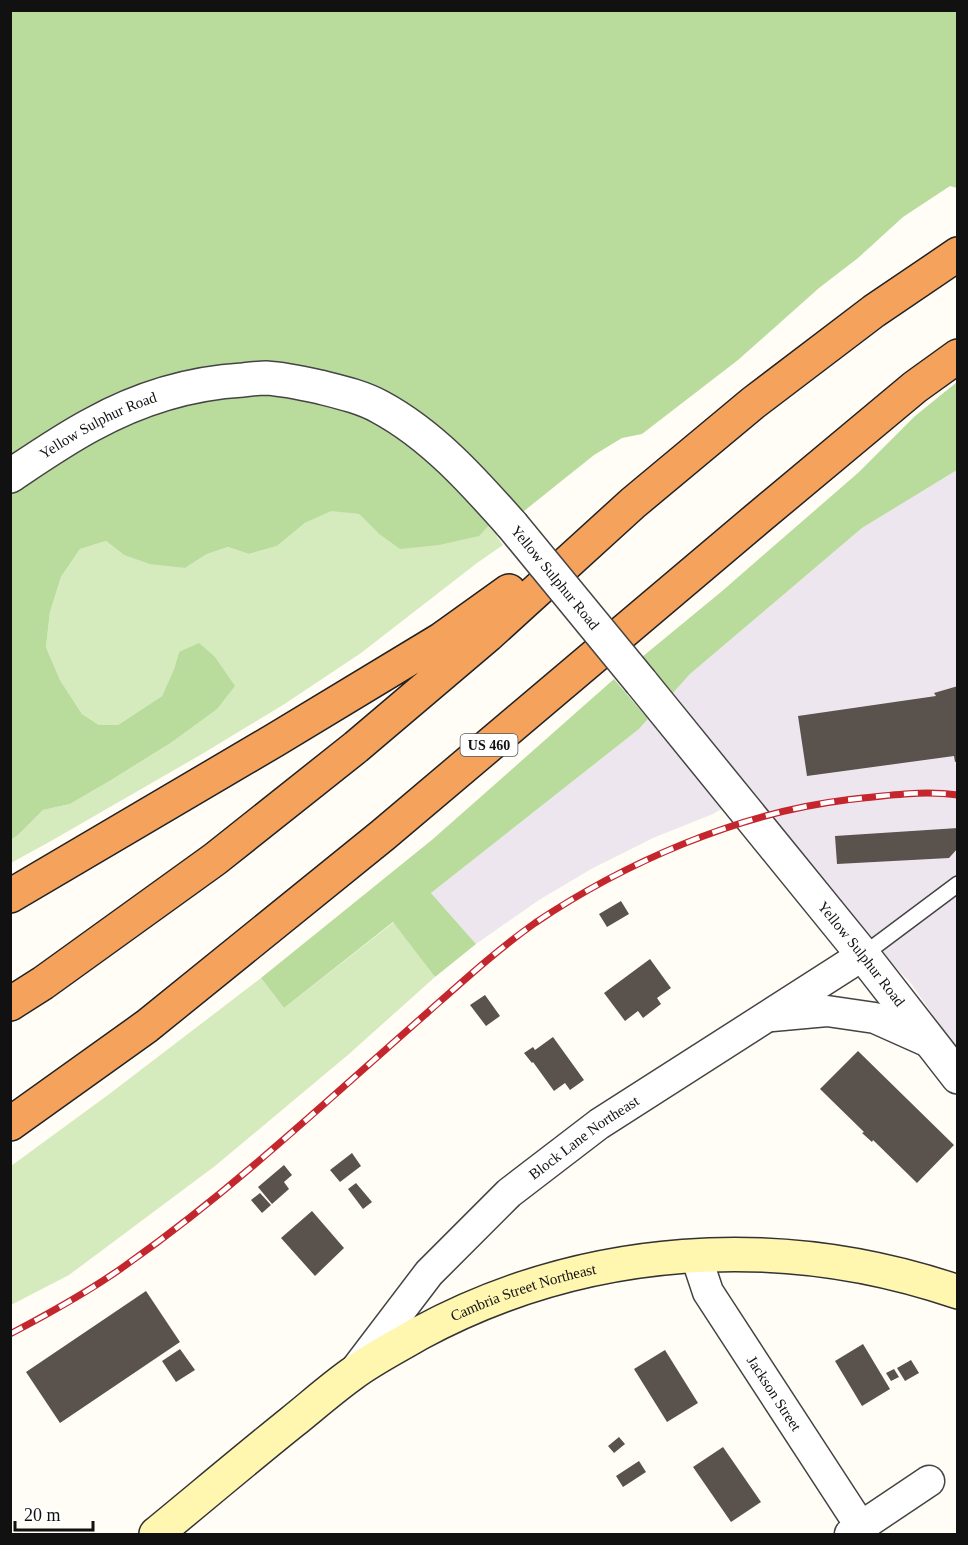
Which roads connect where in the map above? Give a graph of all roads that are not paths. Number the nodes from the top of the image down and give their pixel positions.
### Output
1 (957, 254) edge
2 (957, 356) edge
3 (10, 476) edge
4 (633, 503) junction
5 (957, 884) edge
6 (10, 896) edge
7 (863, 955) junction
8 (10, 1004) edge
9 (766, 1017) junction
10 (931, 1043) junction
11 (957, 1077) edge
12 (10, 1124) edge
13 (696, 1256) junction
14 (957, 1292) edge
15 (352, 1373) junction
16 (928, 1481) dead end
17 (855, 1531) edge
18 (156, 1534) edge

1 - 4 highway
2 - 12 highway, US 460
3 - 7 street, Yellow Sulphur Road, bridge
4 - 6 highway
4 - 8 highway
5 - 7 lane
7 - 9 street, Block Lane Northeast
7 - 10 street, Yellow Sulphur Road
9 - 10 street
9 - 15 street, Block Lane Northeast
10 - 11 street, Yellow Sulphur Road
13 - 14 main road, Cambria Street Northeast
13 - 15 main road, Cambria Street Northeast
13 - 17 street, Jackson Street
15 - 18 main road, Cambria Street Northeast
16 - 17 street

